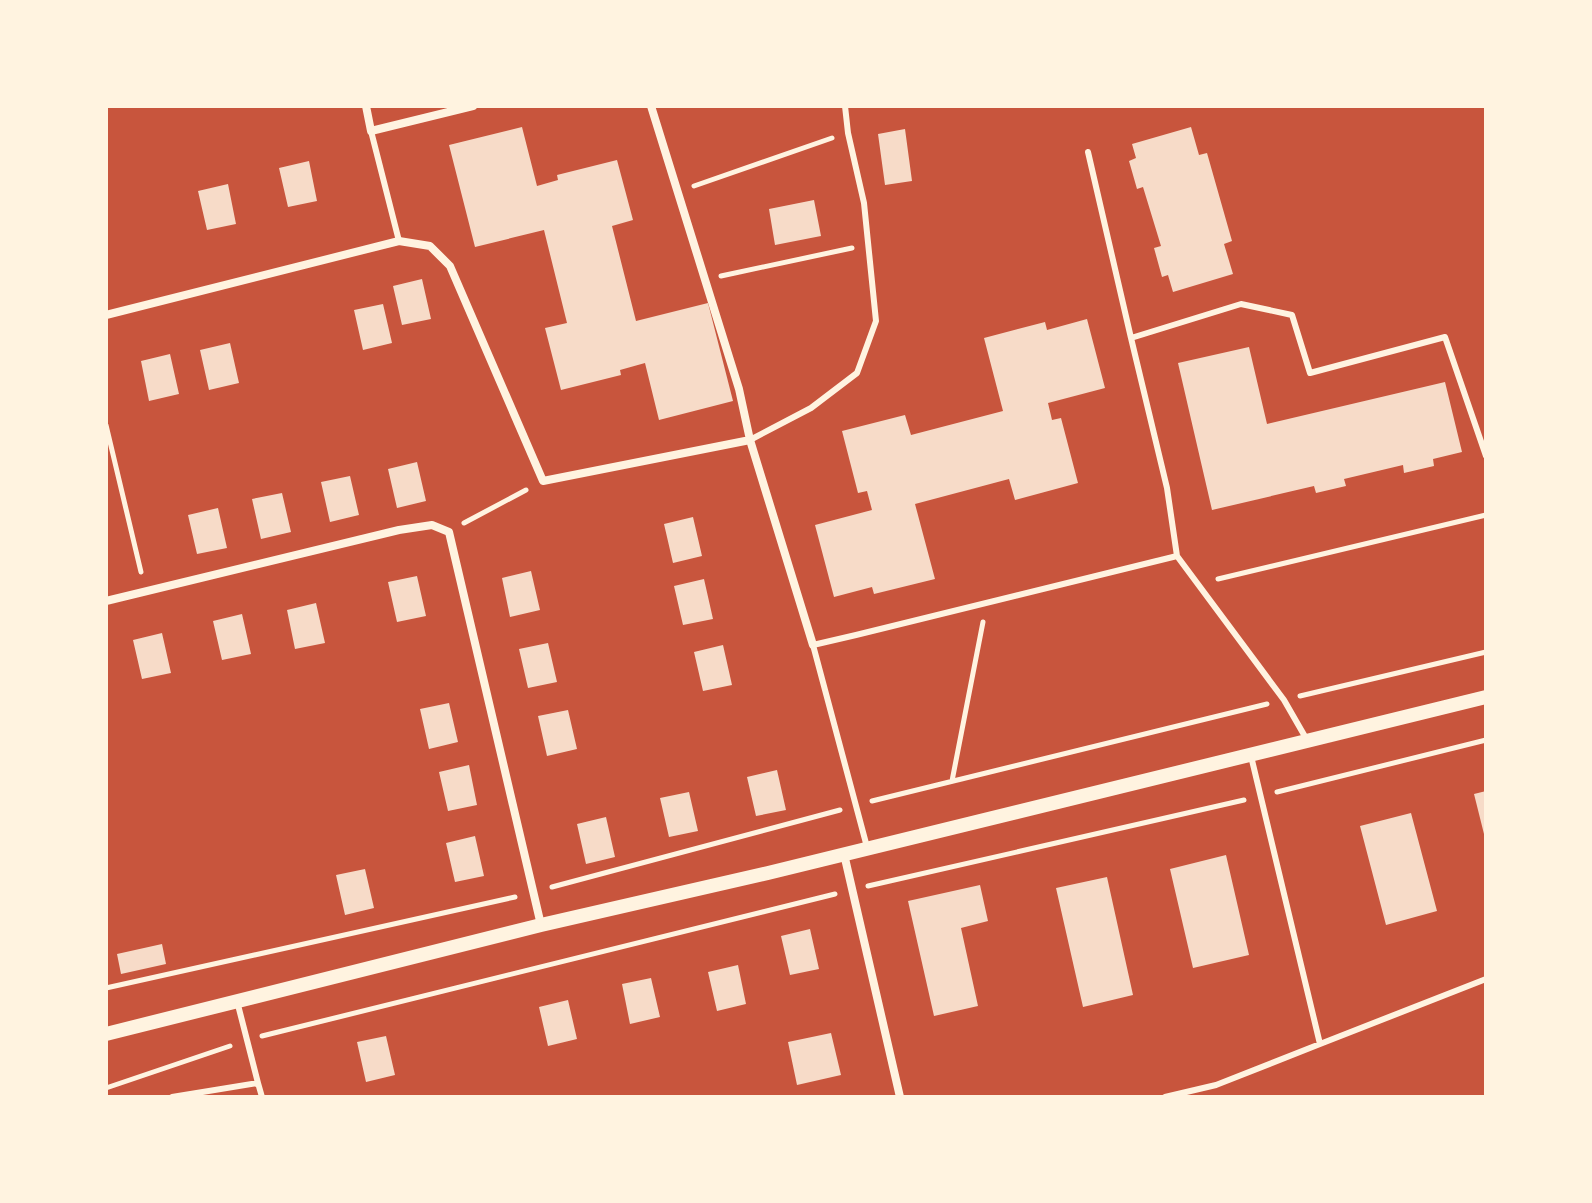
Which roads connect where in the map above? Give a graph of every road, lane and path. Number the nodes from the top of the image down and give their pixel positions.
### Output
1 (366, 106) edge
2 (473, 106) edge
3 (651, 106) edge
4 (845, 106) edge
5 (371, 131) junction
6 (848, 133) junction
7 (1088, 152) dead end
8 (678, 192) junction
9 (399, 241) junction
10 (868, 245) junction
11 (705, 280) junction
12 (106, 315) edge
13 (1131, 338) junction
14 (106, 425) edge
15 (750, 440) junction
16 (1486, 456) edge
17 (543, 481) junction
18 (1486, 515) edge
19 (449, 532) junction
20 (1177, 556) junction
21 (1197, 584) junction
22 (145, 592) junction
23 (106, 601) edge
24 (987, 603) junction
25 (813, 645) junction
26 (1486, 652) edge
27 (1486, 697) edge
28 (1284, 700) junction
29 (1307, 740) junction
30 (1486, 740) edge
31 (1250, 753) junction
32 (952, 781) junction
33 (1262, 796) junction
34 (857, 805) junction
35 (867, 849) junction
36 (844, 854) junction
37 (851, 890) junction
38 (532, 893) junction
39 (541, 925) junction
40 (1486, 979) edge
41 (106, 988) edge
42 (237, 1001) junction
43 (106, 1034) edge
44 (247, 1040) junction
45 (1320, 1044) junction
46 (258, 1083) junction
47 (106, 1088) edge
48 (172, 1097) edge
49 (262, 1097) edge
50 (900, 1097) edge
51 (1165, 1097) edge

1 - 5 street
2 - 5 street
3 - 8 street
4 - 6 lane
5 - 9 lane
6 - 8 path
6 - 10 lane
7 - 13 lane
8 - 11 street
9 - 12 street
9 - 17 street
10 - 11 path
10 - 15 lane
11 - 15 street
13 - 16 lane
13 - 20 lane
14 - 22 path
15 - 17 street
15 - 25 street
17 - 19 path
18 - 21 path
19 - 22 street
19 - 38 street
20 - 21 lane
20 - 24 lane
21 - 28 lane
22 - 23 street
24 - 25 lane
24 - 32 path
25 - 34 lane
26 - 28 path
27 - 29 street
28 - 29 lane
28 - 32 path
29 - 31 street
30 - 33 path
31 - 33 lane
31 - 35 street
32 - 34 path
33 - 37 path
33 - 45 lane
34 - 35 lane
34 - 38 path
35 - 36 street
36 - 37 street
36 - 39 street
37 - 44 path
37 - 50 street
38 - 39 street
38 - 41 path
39 - 42 street
40 - 45 lane
42 - 43 street
42 - 44 lane
44 - 46 lane
44 - 47 path
45 - 51 lane
46 - 48 lane
46 - 49 lane

